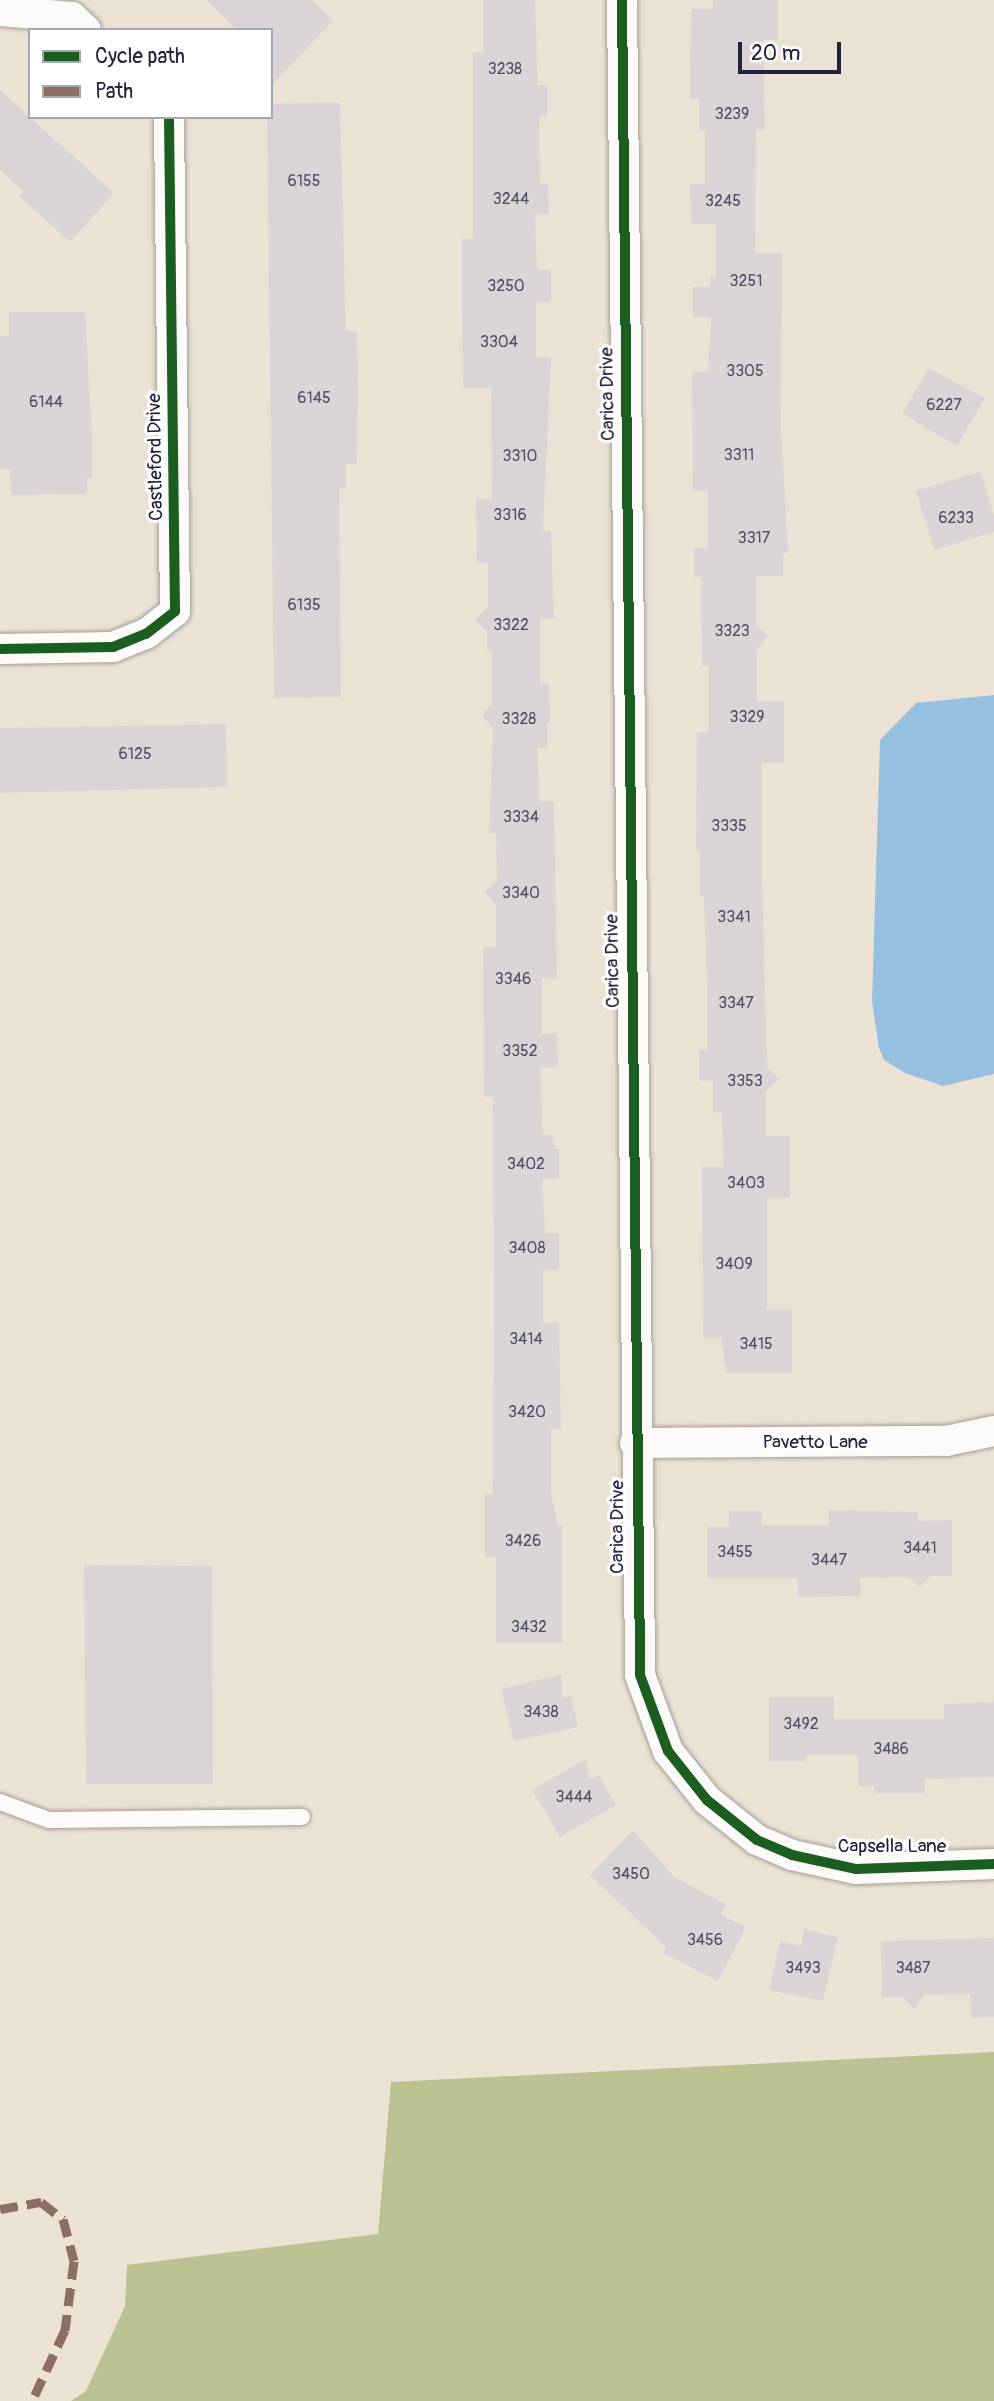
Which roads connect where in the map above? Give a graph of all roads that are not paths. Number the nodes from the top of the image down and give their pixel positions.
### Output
1 (622, 0) edge
2 (0, 10) edge
3 (79, 23) edge
4 (169, 119) edge
5 (0, 649) edge
6 (994, 1431) edge
7 (635, 1443) junction
8 (0, 1802) edge
9 (302, 1817) dead end
10 (792, 1855) joint
11 (994, 1864) edge

1 - 7 street, Carica Drive
2 - 3 street
4 - 5 street, Castleford Drive
6 - 7 street, Pavetto Lane
7 - 10 street, Carica Drive
8 - 9 lane
10 - 11 street, Capsella Lane

